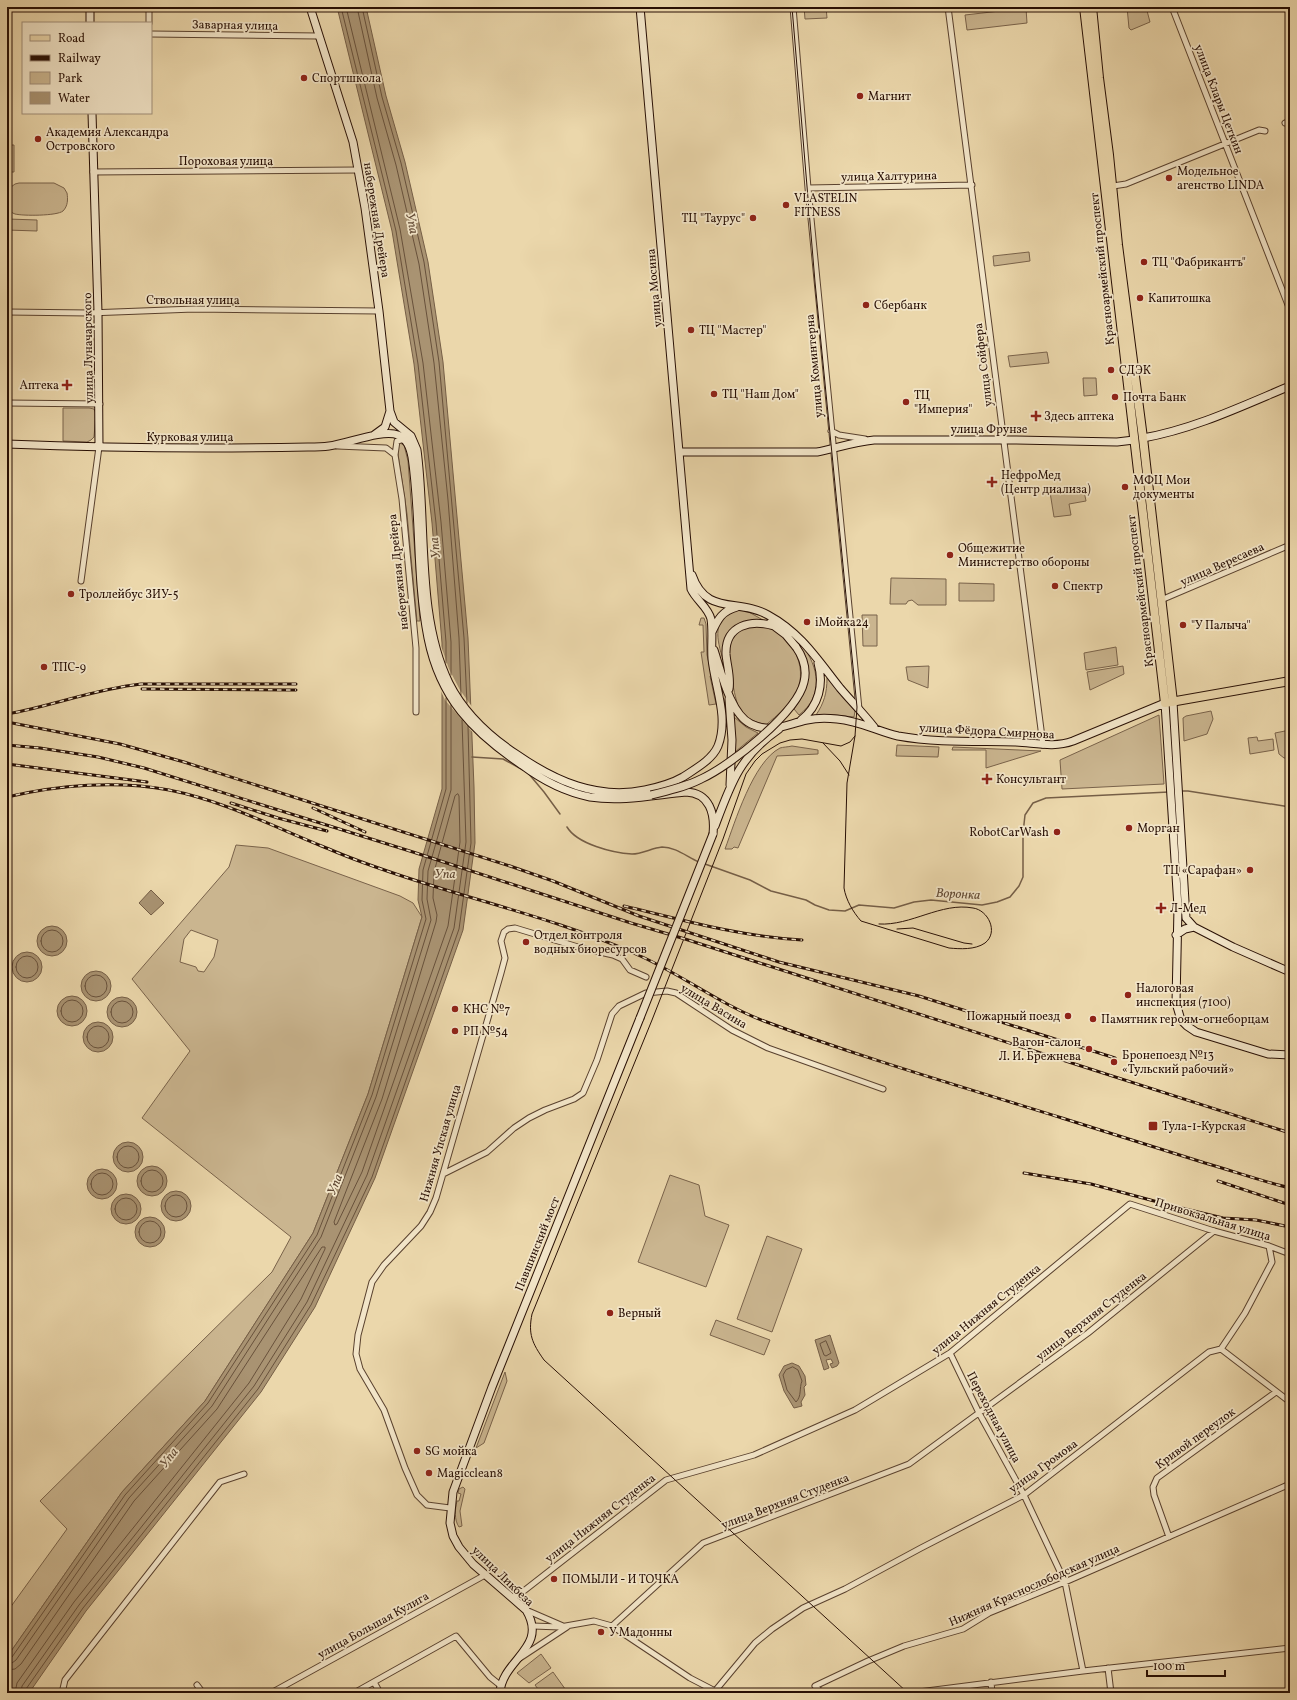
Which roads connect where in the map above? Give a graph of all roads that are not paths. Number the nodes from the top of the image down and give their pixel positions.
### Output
1 (90, 7) edge
2 (149, 7) edge
3 (310, 7) edge
4 (640, 7) edge
5 (793, 7) edge
6 (948, 7) edge
7 (1084, 7) edge
8 (1092, 7) edge
9 (1172, 7) edge
10 (90, 22) edge
11 (149, 22) edge
12 (152, 34) edge
13 (318, 36) junction
14 (92, 114) edge
15 (1265, 131) dead end
16 (1225, 144) junction
17 (358, 170) junction
18 (93, 172) junction
19 (972, 185) junction
20 (1113, 186) junction
21 (808, 188) junction
22 (1290, 310) edge
23 (379, 311) junction
24 (7, 312) edge
25 (98, 312) junction
26 (1290, 386) edge
27 (7, 403) edge
28 (100, 404) junction
29 (390, 411) junction
30 (831, 431) junction
31 (372, 436) junction
32 (1143, 438) junction
33 (874, 440) junction
34 (1003, 440) junction
35 (1134, 440) junction
36 (406, 441) junction
37 (7, 444) edge
38 (330, 446) junction
39 (99, 447) junction
40 (832, 449) junction
41 (679, 452) junction
42 (395, 455) junction
43 (1290, 545) edge
44 (689, 567) junction
45 (81, 581) dead end
46 (1161, 600) junction
47 (426, 607) junction
48 (737, 607) junction
49 (753, 608) junction
50 (774, 626) junction
51 (712, 633) junction
52 (712, 644) junction
53 (818, 661) junction
54 (1290, 681) edge
55 (728, 691) junction
56 (1169, 702) junction
57 (859, 709) junction
58 (416, 712) dead end
59 (798, 722) junction
60 (858, 722) junction
61 (874, 727) junction
62 (780, 728) junction
63 (1043, 744) junction
64 (730, 785) junction
65 (651, 795) junction
66 (1176, 811) junction
67 (1172, 821) junction
68 (1180, 824) junction
69 (712, 834) junction
70 (1194, 927) junction
71 (1176, 934) junction
72 (1290, 972) edge
73 (646, 977) dead end
74 (1290, 1048) edge
75 (1281, 1054) junction
76 (1290, 1055) edge
77 (883, 1089) dead end
78 (443, 1174) junction
79 (1130, 1204) joint
80 (1214, 1231) junction
81 (1269, 1246) junction
82 (1290, 1254) edge
83 (1221, 1350) junction
84 (950, 1353) junction
85 (1276, 1392) junction
86 (1290, 1402) edge
87 (979, 1413) junction
88 (244, 1474) dead end
89 (456, 1480) joint
90 (1290, 1484) edge
91 (1024, 1495) junction
92 (450, 1508) junction
93 (1169, 1537) junction
94 (485, 1575) junction
95 (1065, 1582) junction
96 (512, 1598) junction
97 (526, 1610) junction
98 (533, 1626) junction
99 (568, 1626) junction
100 (612, 1626) junction
101 (1290, 1648) edge
102 (517, 1661) junction
103 (1108, 1668) junction
104 (1083, 1670) junction
105 (374, 1682) junction
106 (991, 1682) junction
107 (197, 1685) dead end
108 (500, 1685) junction
109 (717, 1692) edge
110 (62, 1693) edge
111 (203, 1693) edge
112 (271, 1693) edge
113 (354, 1693) edge
114 (380, 1693) edge
115 (500, 1693) edge
116 (822, 1693) edge
117 (911, 1693) edge
118 (992, 1693) edge
119 (1111, 1693) edge

1 - 10 main road
2 - 11 street
3 - 13 main road, набережная Дрейера
4 - 41 main road, улица Мосина
5 - 21 street, улица Коминтерна
6 - 19 street, улица Сойфера
7 - 35 main road, Красноармейский проспект
8 - 20 main road, Красноармейский проспект
9 - 16 street, улица Клары Цеткин
12 - 13 street, Заварная улица
13 - 17 main road, набережная Дрейера
14 - 18 main road, улица Луначарского
15 - 16 street
16 - 20 street
16 - 22 street, улица Клары Цеткин
17 - 18 street, Пороховая улица
17 - 23 main road, набережная Дрейера
18 - 25 main road, улица Луначарского
19 - 21 street, улица Халтурина
19 - 34 street, улица Сойфера
20 - 32 main road, Красноармейский проспект
21 - 30 street, улица Коминтерна
23 - 25 street, Ствольная улица
23 - 29 main road, набережная Дрейера
24 - 25 street, Ствольная улица
25 - 28 main road, улица Луначарского
26 - 32 main road, улица Фрунзе
27 - 28 street
28 - 39 main road, улица Луначарского
29 - 31 main road, набережная Дрейера
29 - 47 main road
30 - 33 street
30 - 40 street, улица Коминтерна
31 - 36 main road, Курковая улица
31 - 38 main road, Курковая улица
32 - 35 main road, улица Фрунзе
32 - 46 main road, Красноармейский проспект
33 - 34 main road, улица Фрунзе
33 - 40 main road, улица Фрунзе
34 - 35 main road, улица Фрунзе
34 - 63 street, улица Сойфера
35 - 56 main road, Красноармейский проспект
36 - 42 street
36 - 47 main road
37 - 39 main road, Курковая улица
38 - 39 main road, Курковая улица
38 - 42 street
39 - 45 street, улица Луначарского
40 - 41 main road, улица Фрунзе
40 - 57 street, улица Коминтерна
41 - 44 main road, улица Мосина
42 - 58 street, набережная Дрейера
43 - 46 street, улица Вересаева
44 - 48 main road
44 - 51 main road, улица Мосина
46 - 56 main road, Красноармейский проспект
47 - 52 main road, улица Мосина
47 - 65 main road
48 - 49 main road
48 - 51 main road
49 - 50 main road
49 - 53 main road
50 - 55 main road
50 - 65 main road, bridge
51 - 52 main road, улица Мосина
52 - 55 main road
53 - 57 main road
53 - 59 main road
54 - 56 main road
55 - 62 main road
55 - 64 main road
56 - 63 main road, улица Фёдора Смирнова
56 - 66 main road, Красноармейский проспект
57 - 60 main road, улица Коминтерна
57 - 61 main road
59 - 60 main road, улица Фёдора Смирнова
59 - 62 main road
60 - 61 main road, улица Фёдора Смирнова
61 - 63 main road, улица Фёдора Смирнова
62 - 64 main road
64 - 69 main road, Павшинский мост
65 - 69 main road, bridge
66 - 67 main road, Красноармейский проспект
66 - 68 main road, Красноармейский проспект
67 - 68 main road
67 - 71 main road, Красноармейский проспект
68 - 70 main road, Красноармейский проспект
69 - 89 main road, Павшинский мост, bridge
70 - 71 main road
70 - 72 main road
71 - 75 main road, Красноармейский проспект
73 - 78 street, Нижняя Упская улица
74 - 75 main road
75 - 76 main road, Красноармейский проспект
77 - 78 street, улица Васина
78 - 92 street, Нижняя Упская улица
79 - 80 street, Привокзальная улица
79 - 84 street, улица Нижняя Cтуденкa
80 - 81 street, Привокзальная улица
80 - 87 street, улица Верхняя Cтуденка
81 - 82 street, Привокзальная улица
81 - 83 street
83 - 85 street
83 - 91 street, улица Громова
84 - 87 street, Переходная улица
84 - 96 street, улица Нижняя Cтуденкa
85 - 86 street
85 - 93 street, Кривой переулок
87 - 91 street, Переходная улица
87 - 100 street, улица Верхняя Студенка
88 - 110 street
89 - 92 main road, улица Ликбеза
90 - 93 street, Нижняя Краснослободская улица
91 - 95 street, Переходная улица
91 - 109 street, улица Громова
92 - 94 main road, улица Ликбеза
93 - 95 street, Нижняя Краснослободская улица
94 - 96 main road, улица Ликбеза
94 - 112 street, улица Большая Кулига
95 - 104 street, Переходная улица
95 - 116 street, Нижняя Краснослободская улица
96 - 97 main road, улица Ликбеза
97 - 98 main road, улица Ликбеза
97 - 99 street
98 - 99 street, улица Ликбеза
98 - 102 main road
99 - 100 street, улица Ликбеза
99 - 102 street
100 - 109 street, улица Ликбеза
101 - 103 street
102 - 108 main road
103 - 104 street
103 - 119 street
104 - 106 street
105 - 108 street
105 - 113 street
105 - 114 street
106 - 117 street
106 - 118 street
107 - 111 street
108 - 115 main road

